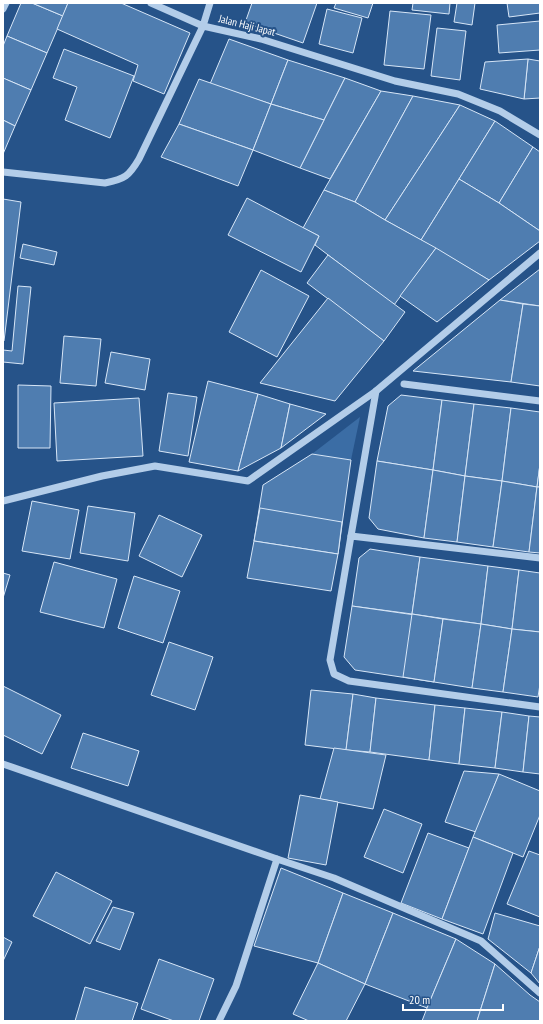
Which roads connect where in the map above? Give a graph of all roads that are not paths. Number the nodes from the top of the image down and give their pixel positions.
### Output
1 (6, 3) edge
2 (151, 3) edge
3 (210, 3) edge
4 (3, 9) edge
5 (203, 26) junction
6 (540, 135) edge
7 (3, 172) edge
8 (540, 253) edge
9 (404, 384) dead end
10 (376, 391) junction
11 (540, 400) edge
12 (3, 501) edge
13 (351, 536) junction
14 (540, 558) edge
15 (540, 707) edge
16 (3, 764) edge
17 (277, 859) junction
18 (540, 993) edge
19 (219, 1021) edge

1 - 4 street
2 - 5 street
3 - 5 street
5 - 6 street, Jalan Haji Japat
5 - 7 street, Jalan Haji Japat
8 - 10 street
9 - 11 street
10 - 12 street
10 - 13 street
13 - 14 street
13 - 15 street
16 - 17 street
17 - 18 street
17 - 19 street

